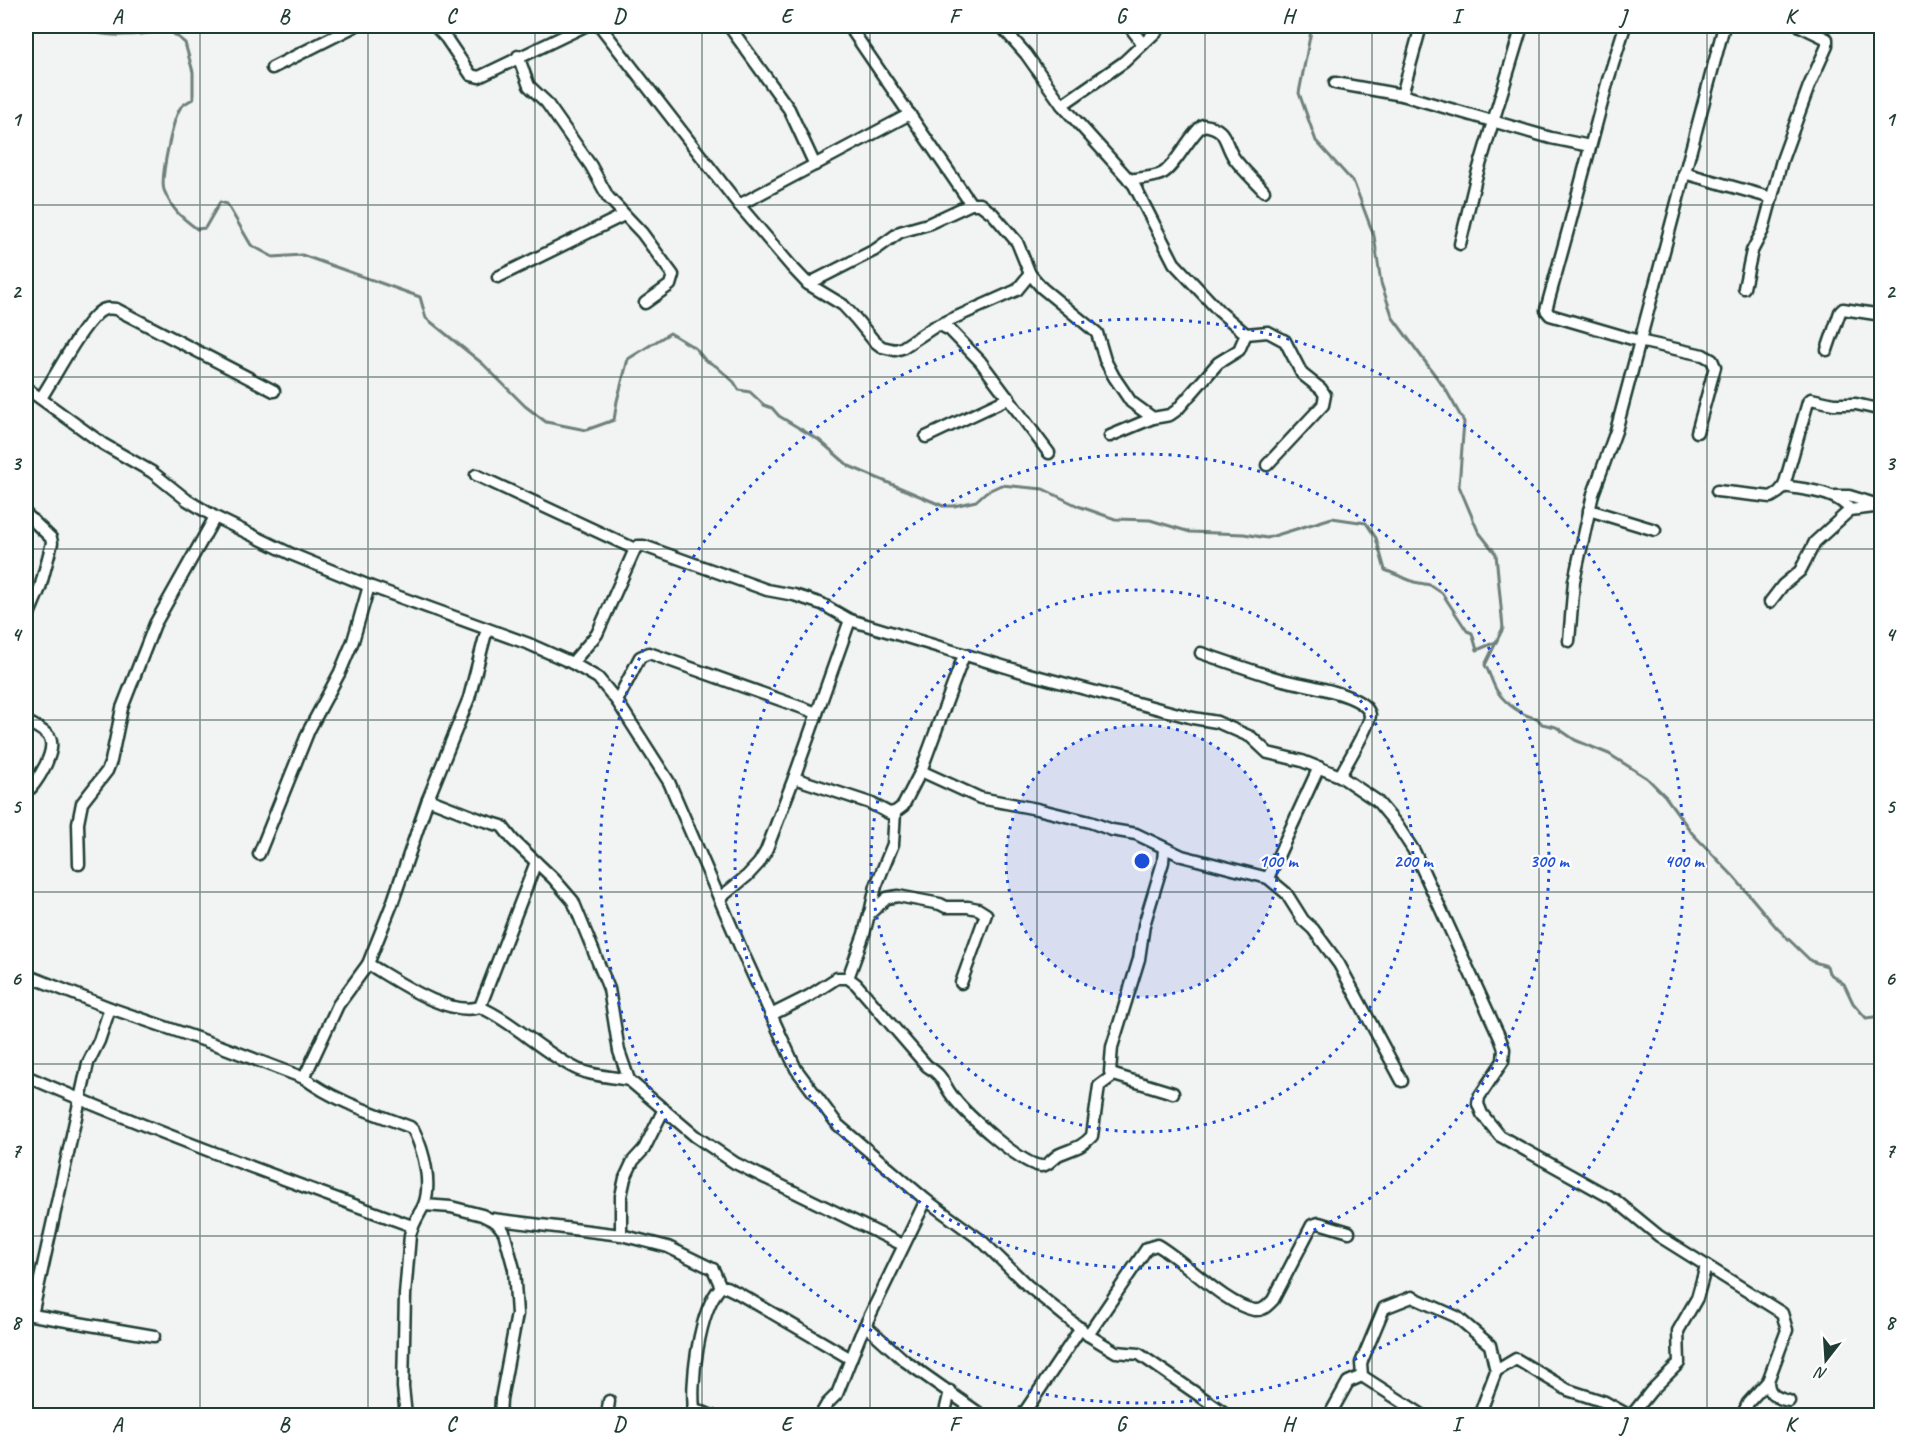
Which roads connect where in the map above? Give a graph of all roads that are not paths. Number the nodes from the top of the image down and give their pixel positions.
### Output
1 (355, 26) edge
2 (435, 26) edge
3 (585, 26) edge
4 (600, 26) edge
5 (729, 26) edge
6 (849, 26) edge
7 (1001, 26) edge
8 (1129, 26) edge
9 (1162, 26) edge
10 (1421, 26) edge
11 (1522, 26) edge
12 (1625, 26) edge
13 (1724, 26) edge
14 (1800, 26) edge
15 (1143, 44) junction
16 (518, 57) junction
17 (272, 69) dead end
18 (1335, 83) dead end
19 (1402, 95) junction
20 (1062, 105) junction
21 (910, 114) junction
22 (1493, 121) junction
23 (1590, 146) junction
24 (815, 165) junction
25 (1684, 173) junction
26 (1129, 180) junction
27 (1264, 191) dead end
28 (1772, 198) junction
29 (971, 204) junction
30 (739, 205) junction
31 (624, 215) junction
32 (1460, 244) dead end
33 (1030, 273) junction
34 (498, 277) dead end
35 (808, 284) junction
36 (1743, 288) dead end
37 (645, 303) dead end
38 (1881, 315) edge
39 (940, 325) junction
40 (1246, 334) junction
41 (1639, 340) junction
42 (1827, 350) dead end
43 (26, 388) edge
44 (274, 391) dead end
45 (41, 398) junction
46 (1009, 398) junction
47 (1881, 410) edge
48 (1153, 418) junction
49 (1697, 432) dead end
50 (1110, 436) dead end
51 (926, 437) dead end
52 (1049, 453) dead end
53 (1267, 465) dead end
54 (476, 476) dead end
55 (1784, 486) junction
56 (1717, 491) dead end
57 (1831, 496) junction
58 (1880, 506) edge
59 (1589, 510) junction
60 (1850, 510) junction
61 (26, 514) edge
62 (214, 517) junction
63 (1654, 530) dead end
64 (635, 549) junction
65 (369, 586) junction
66 (1770, 602) dead end
67 (850, 620) junction
68 (26, 621) edge
69 (487, 629) junction
70 (1569, 641) dead end
71 (1200, 653) dead end
72 (964, 655) junction
73 (572, 663) junction
74 (617, 701) junction
75 (817, 713) junction
76 (26, 721) edge
77 (1319, 767) junction
78 (921, 771) junction
79 (1340, 776) junction
80 (794, 778) junction
81 (31, 789) dead end
82 (428, 799) junction
83 (895, 812) junction
84 (1164, 849) junction
85 (260, 854) dead end
86 (536, 862) junction
87 (79, 864) dead end
88 (1268, 878) junction
89 (720, 897) junction
90 (869, 914) junction
91 (368, 964) junction
92 (26, 975) edge
93 (848, 978) junction
94 (961, 983) dead end
95 (480, 1007) junction
96 (110, 1008) junction
97 (771, 1015) junction
98 (1114, 1075) junction
99 (26, 1076) edge
100 (304, 1078) junction
101 (629, 1080) junction
102 (1402, 1081) dead end
103 (1173, 1093) dead end
104 (80, 1100) junction
105 (664, 1109) junction
106 (926, 1200) junction
107 (424, 1204) junction
108 (490, 1219) junction
109 (412, 1226) junction
110 (1349, 1232) dead end
111 (621, 1235) junction
112 (903, 1245) junction
113 (1706, 1266) junction
114 (722, 1287) junction
115 (29, 1314) edge
116 (865, 1325) junction
117 (1085, 1332) junction
118 (154, 1336) dead end
119 (851, 1359) junction
120 (1496, 1371) junction
121 (1362, 1376) junction
122 (1768, 1381) junction
123 (950, 1392) junction
124 (609, 1401) dead end
125 (1789, 1401) dead end
126 (694, 1412) edge
127 (406, 1416) edge
128 (500, 1416) edge
129 (607, 1416) edge
130 (712, 1416) edge
131 (820, 1416) edge
132 (944, 1416) edge
133 (983, 1416) edge
134 (1022, 1416) edge
135 (1229, 1416) edge
136 (1329, 1416) edge
137 (1424, 1416) edge
138 (1479, 1416) edge
139 (1630, 1416) edge
140 (1742, 1416) edge

1 - 17 street
2 - 16 street
3 - 16 street
4 - 30 street
5 - 24 street
6 - 21 street
7 - 20 street
8 - 15 street
9 - 15 street
10 - 19 street
11 - 22 street
12 - 23 street
13 - 25 street
14 - 28 street
15 - 20 street
16 - 31 street
18 - 19 street
19 - 22 street
20 - 26 street
21 - 24 street
21 - 29 street
22 - 23 street
22 - 32 street
23 - 41 street
24 - 30 street
25 - 28 street
25 - 41 street
26 - 27 street
26 - 40 street
28 - 36 street
29 - 33 street
29 - 35 street
30 - 35 street
31 - 34 street
31 - 37 street
33 - 39 street
33 - 48 street
35 - 39 street
38 - 42 street
39 - 46 street
40 - 48 street
40 - 53 street
41 - 49 street
41 - 59 street
43 - 45 street
44 - 45 street
45 - 62 street
46 - 51 street
46 - 52 street
47 - 55 street
48 - 50 street
54 - 64 street
55 - 56 street
55 - 57 street
57 - 58 street
57 - 60 street
58 - 60 street
59 - 63 street
59 - 70 street
60 - 66 street
61 - 68 street
62 - 65 street
62 - 87 street
64 - 67 street
64 - 73 street
65 - 69 street
65 - 85 street
67 - 72 street
67 - 75 street
69 - 73 street
69 - 82 street
71 - 79 street
72 - 77 street
72 - 78 street
73 - 74 street
74 - 75 street
74 - 89 street
75 - 80 street
76 - 81 street
77 - 79 street
77 - 88 street
78 - 83 street
78 - 84 street
79 - 113 street
80 - 83 street
80 - 89 street
82 - 86 street
82 - 91 street
83 - 90 street
84 - 88 street
84 - 98 street
86 - 95 street
86 - 101 street
88 - 102 street
89 - 97 street
90 - 93 street
90 - 94 street
91 - 95 street
91 - 100 street
92 - 96 street
93 - 97 street
93 - 98 street
95 - 101 street
96 - 100 street
96 - 104 street
97 - 106 street
98 - 103 street
99 - 104 street
100 - 107 street
101 - 105 street
104 - 109 street
104 - 115 street
105 - 111 street
105 - 112 street
106 - 112 street
106 - 117 street
107 - 108 street
107 - 109 street
108 - 111 street
108 - 128 street
109 - 127 street
110 - 117 street
111 - 114 street
112 - 116 street
113 - 122 street
113 - 139 street
114 - 119 street
114 - 126 street
115 - 118 street
116 - 119 street
116 - 123 street
117 - 134 street
117 - 135 street
119 - 131 street
120 - 121 street
120 - 138 street
120 - 139 street
121 - 136 street
121 - 137 street
122 - 125 street
122 - 140 street
123 - 132 street
123 - 133 street
124 - 129 street
126 - 130 street

